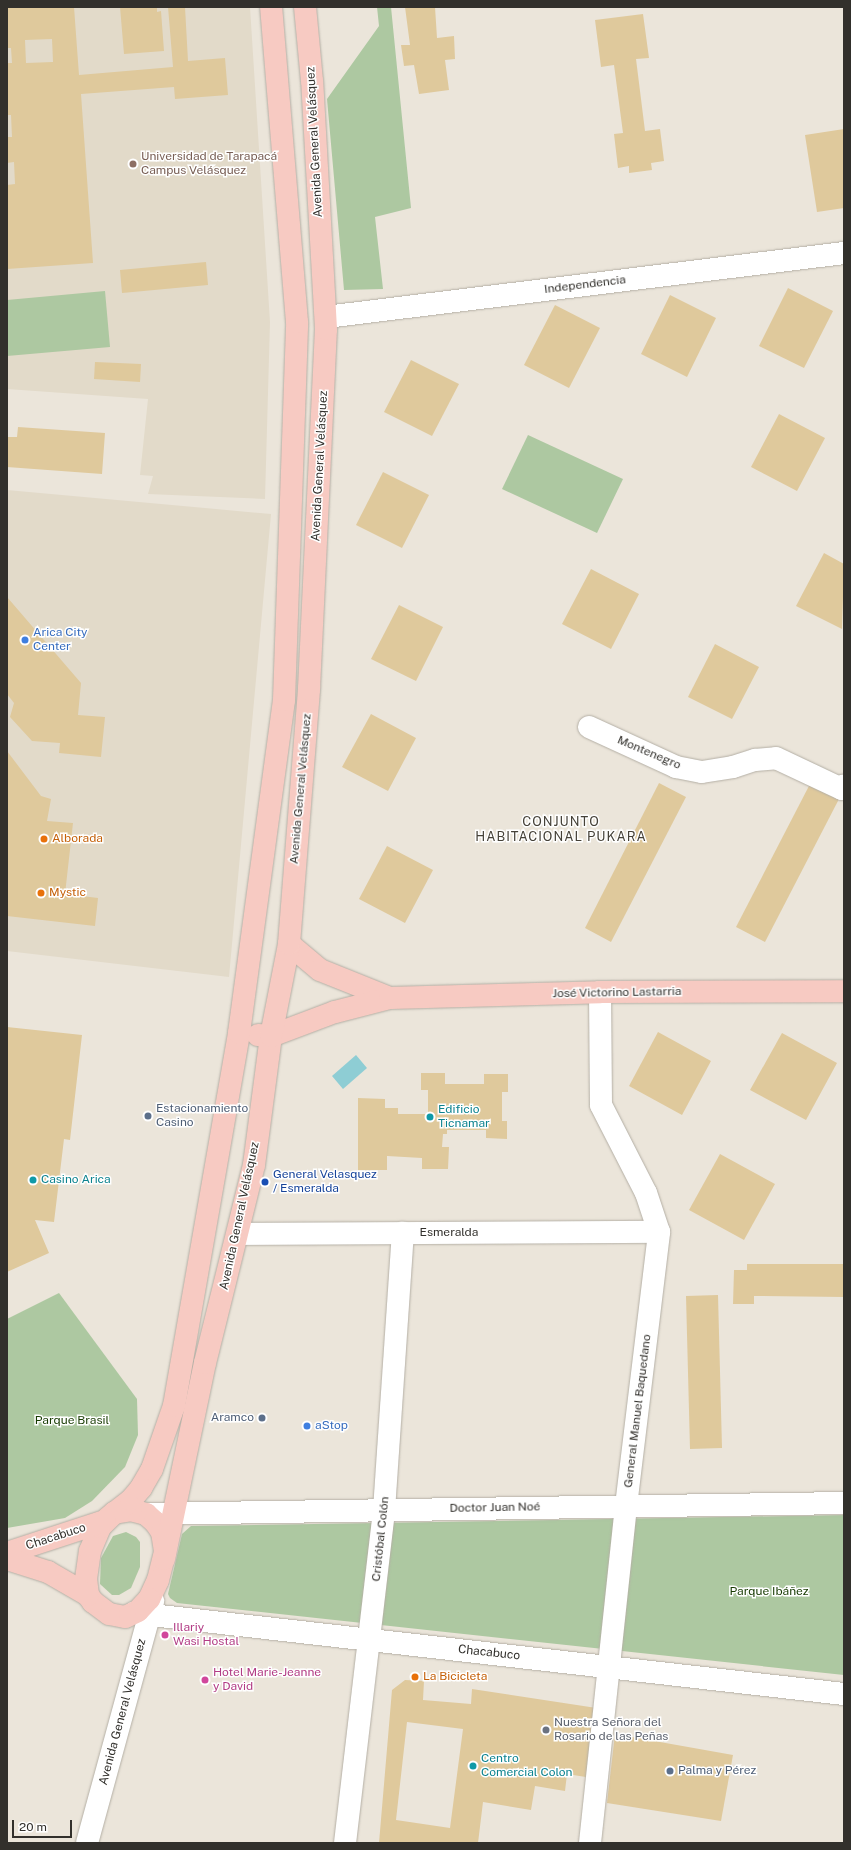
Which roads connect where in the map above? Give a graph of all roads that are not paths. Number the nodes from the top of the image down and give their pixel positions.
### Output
1 (271, 7) edge
2 (305, 7) edge
3 (844, 253) edge
4 (326, 317) junction
5 (589, 727) dead end
6 (844, 785) edge
7 (289, 944) junction
8 (844, 991) edge
9 (600, 992) junction
10 (390, 998) junction
11 (239, 1032) junction
12 (271, 1036) junction
13 (659, 1232) junction
14 (403, 1233) junction
15 (238, 1234) junction
16 (844, 1503) edge
17 (626, 1506) junction
18 (384, 1510) junction
19 (173, 1513) junction
20 (146, 1514) junction
21 (106, 1519) junction
22 (7, 1553) edge
23 (7, 1559) edge
24 (164, 1559) junction
25 (88, 1595) junction
26 (142, 1614) junction
27 (369, 1640) junction
28 (609, 1667) junction
29 (844, 1694) edge
30 (87, 1843) edge
31 (345, 1843) edge
32 (590, 1843) edge

1 - 11 main road, Avenida General Velásquez
2 - 4 main road, Avenida General Velásquez
3 - 4 street, Independencia
4 - 7 main road, Avenida General Velásquez
5 - 6 street, Montenegro
7 - 10 main road, José Victorino Lastarria
7 - 12 main road, Avenida General Velásquez
8 - 9 main road, José Victorino Lastarria
9 - 10 main road, José Victorino Lastarria
9 - 13 street, General Manuel Baquedano
10 - 12 main road, José Victorino Lastarria
11 - 12 main road, José Victorino Lastarria
11 - 21 main road, Avenida General Velásquez
12 - 15 main road, Avenida General Velásquez
13 - 14 street, Esmeralda
13 - 17 street, General Manuel Baquedano
14 - 15 street, Esmeralda
14 - 18 street, Cristóbal Colón
15 - 19 main road, Avenida General Velásquez
16 - 17 street, Doctor Juan Noé
17 - 18 street, Doctor Juan Noé
17 - 28 street, General Manuel Baquedano
18 - 19 street, Doctor Juan Noé
18 - 27 street, Cristóbal Colón
19 - 20 street, Doctor Juan Noé
19 - 24 main road, Avenida General Velásquez
20 - 21 main road
20 - 24 main road
21 - 22 main road, Chacabuco
21 - 25 main road
23 - 25 main road, Chacabuco
24 - 26 main road
25 - 26 main road
26 - 27 street, Chacabuco
26 - 30 street, Avenida General Velásquez
27 - 28 street, Chacabuco
27 - 31 street, Cristóbal Colón
28 - 29 street, Chacabuco
28 - 32 street, General Manuel Baquedano

